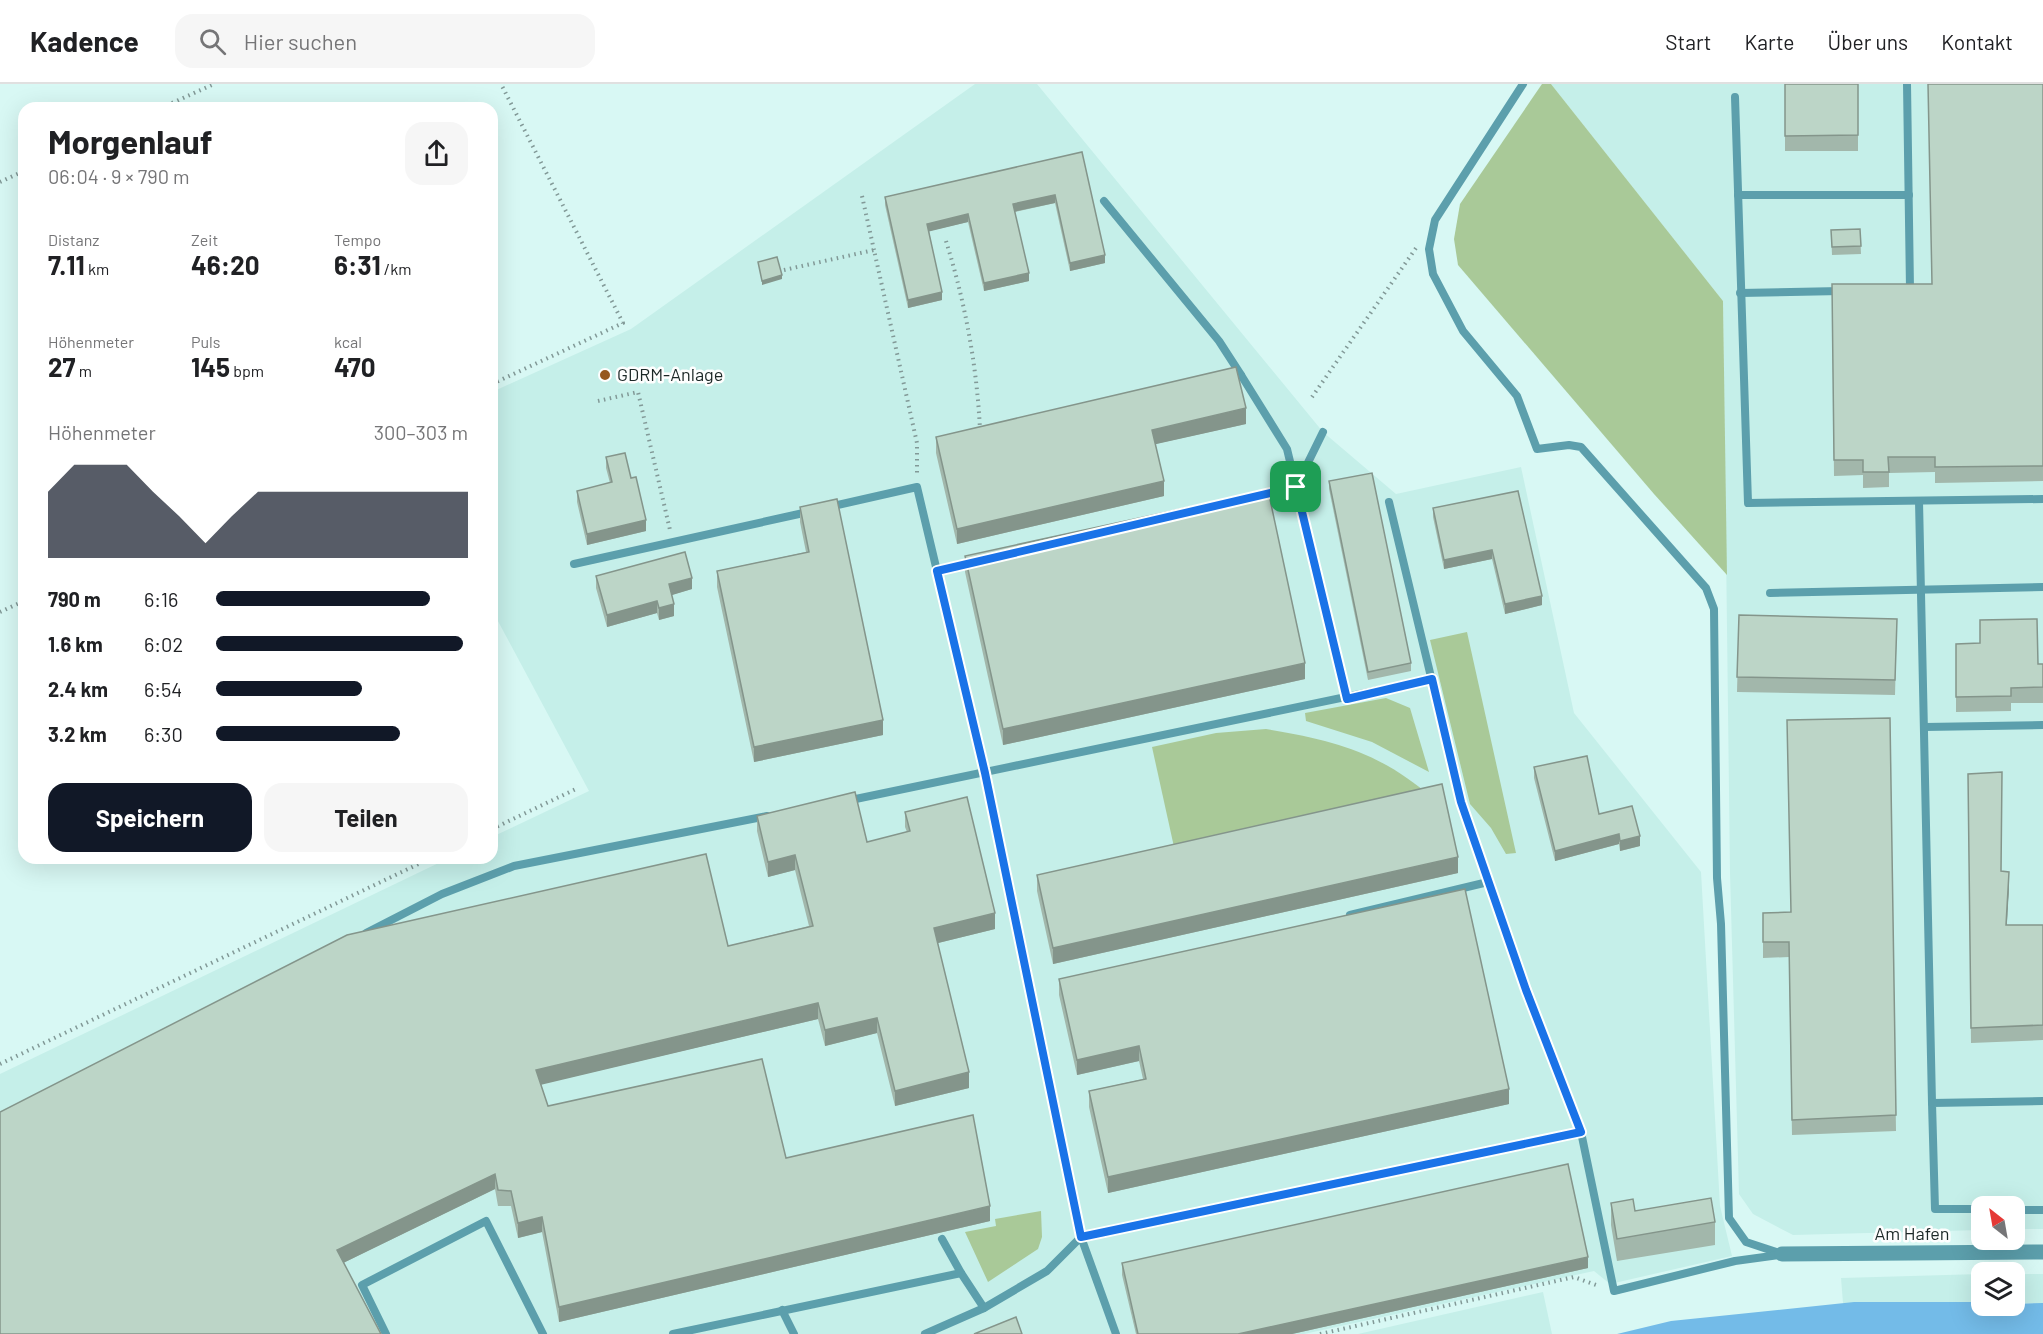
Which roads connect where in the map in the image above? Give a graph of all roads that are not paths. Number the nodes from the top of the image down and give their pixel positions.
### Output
1 (1522, 84) edge
2 (1907, 84) edge
3 (1735, 97) dead end
4 (1738, 195) junction
5 (1909, 195) junction
6 (1104, 201) dead end
7 (1899, 289) edge
8 (1854, 290) edge
9 (1740, 293) junction
10 (1241, 375) junction
11 (1219, 379) edge
12 (1323, 432) dead end
13 (1296, 487) junction
14 (1249, 498) edge
15 (2043, 499) edge
16 (1919, 501) junction
17 (1389, 502) dead end
18 (824, 508) edge
19 (812, 511) edge
20 (983, 560) edge
21 (574, 564) dead end
22 (937, 571) junction
23 (2043, 587) edge
24 (1922, 590) junction
25 (1770, 594) dead end
26 (1432, 679) junction
27 (1347, 699) junction
28 (2043, 725) edge
29 (1925, 727) junction
30 (985, 773) junction
31 (836, 803) edge
32 (778, 814) edge
33 (1488, 882) junction
34 (1339, 918) edge
35 (358, 937) edge
36 (2043, 1101) edge
37 (1932, 1103) junction
38 (1581, 1132) junction
39 (1971, 1209) edge
40 (2025, 1210) edge
41 (2043, 1210) edge
42 (1081, 1237) junction
43 (942, 1239) dead end
44 (2043, 1252) edge
45 (1782, 1254) junction
46 (961, 1273) junction
47 (984, 1308) junction
48 (782, 1310) junction
49 (386, 1334) edge
50 (543, 1334) edge
51 (673, 1334) edge
52 (794, 1334) edge
53 (925, 1334) edge
54 (1116, 1334) edge

1 - 45 lane, Am Hafen
2 - 5 lane
3 - 4 lane
4 - 5 lane
4 - 9 lane
5 - 7 lane
6 - 10 lane
8 - 9 lane
9 - 16 lane
10 - 11 lane
10 - 13 lane
12 - 13 lane
13 - 14 lane
13 - 27 lane
15 - 16 lane
16 - 24 lane
17 - 26 lane
18 - 22 lane
19 - 21 lane
20 - 22 lane
22 - 30 lane
23 - 24 lane
24 - 25 lane
24 - 29 lane
26 - 27 lane
26 - 33 lane
27 - 30 lane
28 - 29 lane
29 - 37 lane
30 - 31 lane
30 - 42 lane
32 - 35 lane
33 - 34 lane
33 - 38 lane
36 - 37 lane
37 - 39 lane
38 - 42 lane
38 - 45 lane, Am Hafen
40 - 41 lane
42 - 47 lane
42 - 54 lane
43 - 46 lane
44 - 45 street, Am Hafen
46 - 47 lane
46 - 48 lane
47 - 53 lane
48 - 51 lane
48 - 52 lane
49 - 50 lane

